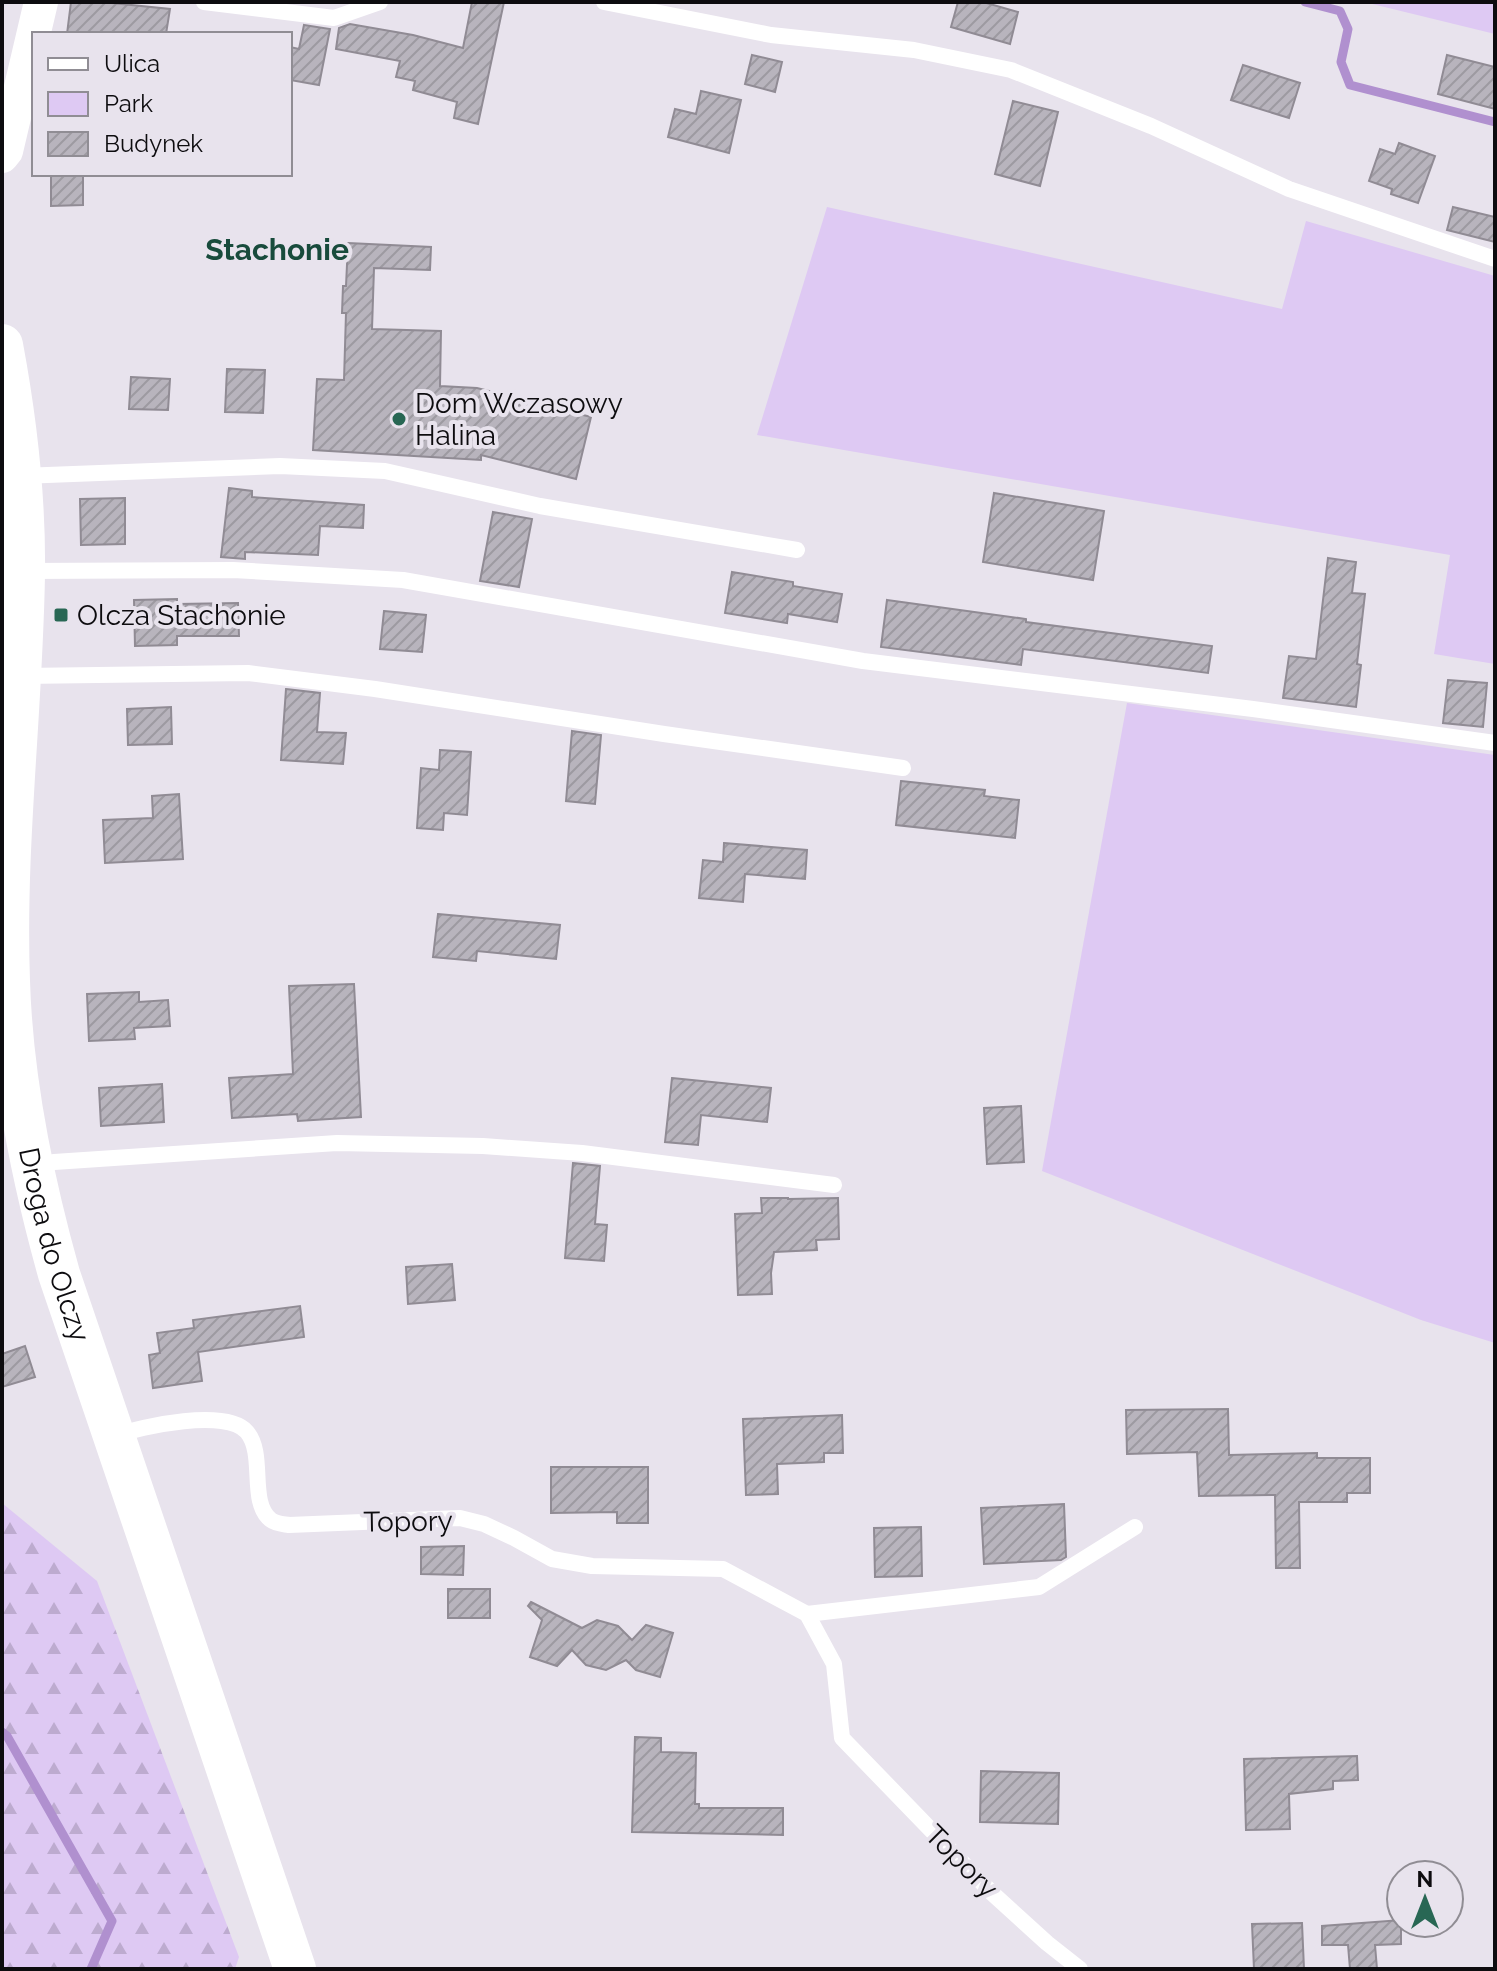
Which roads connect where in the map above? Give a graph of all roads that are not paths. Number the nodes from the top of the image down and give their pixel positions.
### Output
1 (41, 2) edge
2 (204, 2) edge
3 (380, 2) edge
4 (604, 2) edge
5 (34, 32) edge
6 (32, 40) edge
7 (2, 156) edge
8 (1495, 259) edge
9 (2, 345) edge
10 (20, 476) junction
11 (797, 550) dead end
12 (24, 571) junction
13 (20, 676) junction
14 (1495, 743) edge
15 (903, 768) dead end
16 (32, 1169) junction
17 (834, 1185) dead end
18 (113, 1436) junction
19 (1135, 1527) dead end
20 (807, 1614) junction
21 (295, 1969) edge
22 (1080, 1969) edge

1 - 5 street
2 - 3 lane
4 - 8 lane
6 - 7 street
9 - 10 street, Droga do Olczy
10 - 11 lane
10 - 12 street, Droga do Olczy
12 - 13 street, Droga do Olczy
12 - 14 lane
13 - 15 lane
13 - 16 street, Droga do Olczy
16 - 17 lane
16 - 18 street, Droga do Olczy
18 - 20 lane, Topory
18 - 21 street, Droga do Olczy
19 - 20 lane
20 - 22 lane, Topory

